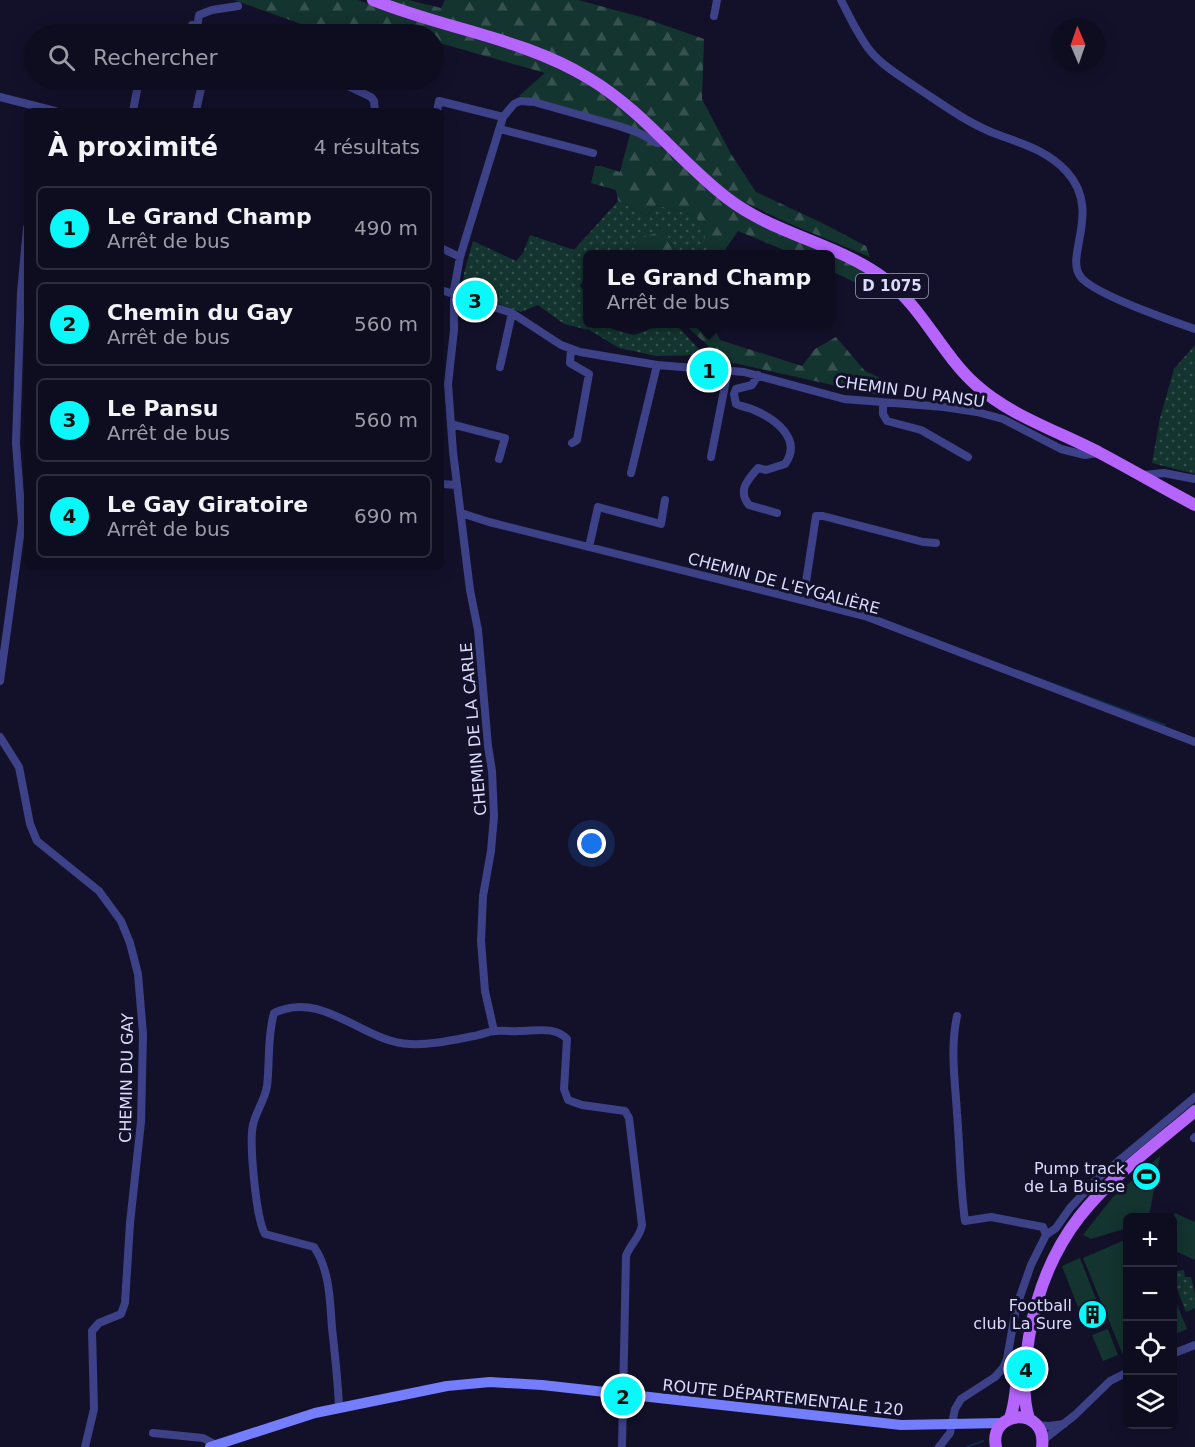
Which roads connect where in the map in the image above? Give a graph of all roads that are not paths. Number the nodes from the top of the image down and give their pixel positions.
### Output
1 (372, 0) edge
2 (717, 0) edge
3 (841, 0) edge
4 (238, 6) dead end
5 (194, 16) dead end
6 (714, 16) dead end
7 (192, 24) edge
8 (198, 24) edge
9 (137, 90) edge
10 (201, 90) edge
11 (356, 90) edge
12 (0, 97) edge
13 (43, 108) edge
14 (134, 108) edge
15 (197, 108) edge
16 (375, 108) edge
17 (438, 108) edge
18 (503, 117) junction
19 (500, 129) junction
20 (667, 142) junction
21 (593, 153) dead end
22 (444, 249) edge
23 (460, 257) junction
24 (24, 260) edge
25 (444, 291) edge
26 (454, 295) junction
27 (512, 313) junction
28 (1195, 329) edge
29 (571, 349) junction
30 (657, 365) junction
31 (501, 367) dead end
32 (728, 370) junction
33 (758, 375) junction
34 (883, 403) junction
35 (451, 424) junction
36 (572, 443) dead end
37 (1098, 453) junction
38 (711, 457) dead end
39 (968, 457) dead end
40 (499, 459) dead end
41 (631, 473) dead end
42 (1140, 476) junction
43 (1195, 479) edge
44 (444, 484) edge
45 (457, 485) junction
46 (665, 500) dead end
47 (1195, 505) edge
48 (461, 513) junction
49 (777, 513) dead end
50 (936, 543) dead end
51 (589, 547) junction
52 (799, 599) junction
53 (0, 681) edge
54 (0, 737) edge
55 (1195, 741) edge
56 (957, 1016) dead end
57 (494, 1031) junction
58 (1195, 1097) edge
59 (1195, 1111) edge
60 (1046, 1235) junction
61 (1195, 1345) edge
62 (1027, 1349) junction
63 (1177, 1352) edge
64 (1123, 1374) edge
65 (623, 1396) junction
66 (339, 1408) junction
67 (1006, 1421) junction
68 (1033, 1422) junction
69 (1065, 1424) junction
70 (958, 1425) junction
71 (153, 1433) dead end
72 (233, 1444) edge
73 (995, 1444) edge
74 (1042, 1444) edge
75 (212, 1446) edge
76 (85, 1447) edge
77 (622, 1447) edge
78 (939, 1447) edge

1 - 20 main road, D 1075
2 - 6 street
3 - 28 street
4 - 8 street
5 - 7 street
9 - 14 street
10 - 15 street
11 - 16 street
12 - 13 street
17 - 18 street
18 - 19 street, CHEMIN DE LA CARLE
18 - 20 street
19 - 21 street
19 - 23 street, CHEMIN DE LA CARLE
20 - 37 main road, D 1075
22 - 23 street
23 - 26 street, CHEMIN DE LA CARLE
24 - 53 street
25 - 26 street, CHEMIN DU PANSU
26 - 27 street, CHEMIN DU PANSU
26 - 35 street, CHEMIN DE LA CARLE
27 - 29 street, CHEMIN DU PANSU
27 - 31 street
29 - 30 street, CHEMIN DU PANSU
29 - 36 street
30 - 32 street, CHEMIN DU PANSU
30 - 41 street
32 - 33 street, CHEMIN DU PANSU
32 - 38 street
33 - 34 street, CHEMIN DU PANSU
33 - 49 street
34 - 37 street, CHEMIN DU PANSU
34 - 39 street
35 - 40 street
35 - 45 street, CHEMIN DE LA CARLE
37 - 42 main road, D 1075
42 - 43 street
42 - 47 main road, D 1075
44 - 45 street
45 - 48 street, CHEMIN DE LA CARLE
46 - 51 street
48 - 51 street, CHEMIN DE L'EYGALIÈRE
48 - 57 street, CHEMIN DE LA CARLE
50 - 52 street
51 - 52 street, CHEMIN DE L'EYGALIÈRE
52 - 55 street, CHEMIN DE L'EYGALIÈRE
54 - 76 street, CHEMIN DU GAY
56 - 60 street
57 - 65 street
57 - 66 street
58 - 60 street
59 - 62 main road
60 - 70 street
61 - 63 street
62 - 67 main road
62 - 68 main road
64 - 69 street
65 - 66 street, ROUTE DÉPARTEMENTALE 120
65 - 70 street, ROUTE DÉPARTEMENTALE 120
65 - 77 street
66 - 72 street, ROUTE DÉPARTEMENTALE 120
67 - 68 main road
67 - 70 street, ROUTE DÉPARTEMENTALE 120
67 - 73 main road
68 - 69 street
68 - 74 main road
69 - 74 street
70 - 73 street
70 - 78 street
71 - 75 street
72 - 75 street, ROUTE DÉPARTEMENTALE 120

